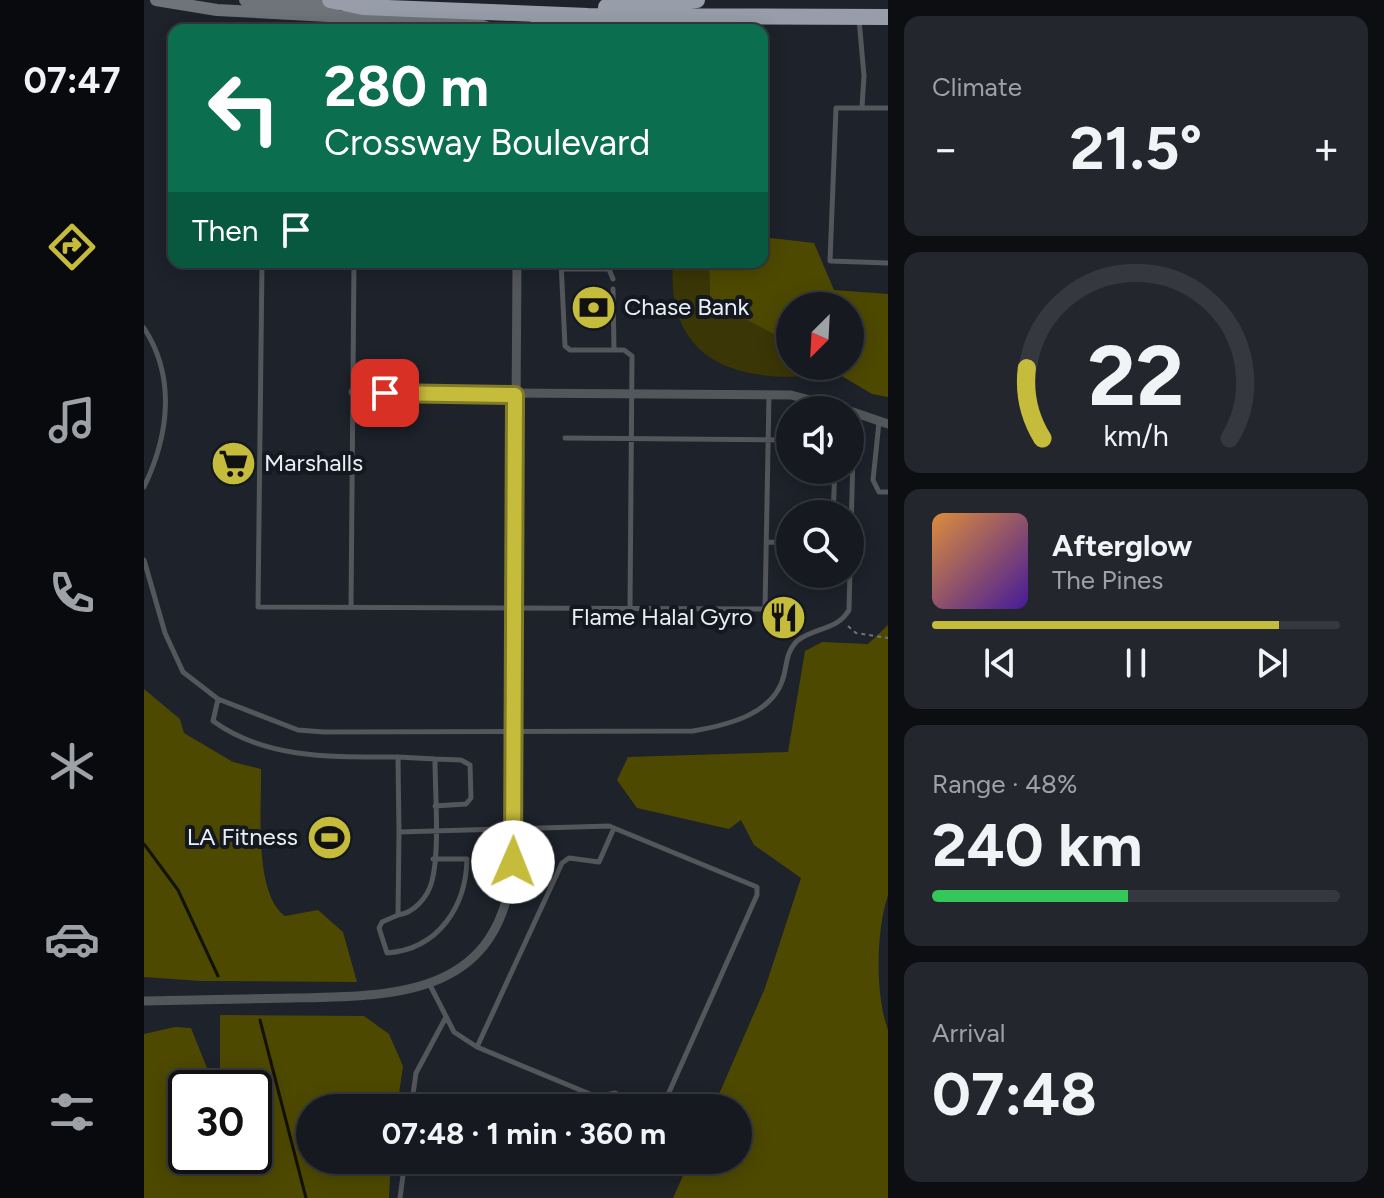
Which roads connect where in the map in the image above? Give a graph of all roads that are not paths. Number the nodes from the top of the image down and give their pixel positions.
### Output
1 (156, 0) edge
2 (245, 0) edge
3 (330, 0) edge
4 (697, 0) edge
5 (363, 7) junction
6 (432, 10) junction
7 (588, 16) junction
8 (888, 17) edge
9 (681, 18) junction
10 (859, 18) junction
11 (793, 19) junction
12 (477, 24) edge
13 (544, 24) edge
14 (702, 24) edge
15 (768, 25) edge
16 (862, 107) junction
17 (888, 108) edge
18 (888, 263) edge
19 (262, 268) edge
20 (354, 268) edge
21 (517, 268) edge
22 (561, 268) edge
23 (593, 268) edge
24 (613, 279) dead end
25 (613, 289) dead end
26 (144, 328) edge
27 (614, 350) junction
28 (353, 392) junction
29 (633, 394) junction
30 (515, 395) junction
31 (769, 395) junction
32 (788, 396) edge
33 (864, 415) edge
34 (884, 422) edge
35 (565, 438) dead end
36 (631, 439) junction
37 (768, 440) junction
38 (776, 440) edge
39 (850, 484) edge
40 (144, 487) edge
41 (888, 492) edge
42 (767, 542) junction
43 (776, 542) edge
44 (144, 560) edge
45 (351, 607) junction
46 (514, 607) junction
47 (630, 608) junction
48 (218, 699) junction
49 (514, 733) junction
50 (398, 757) junction
51 (435, 759) junction
52 (435, 806) junction
53 (614, 828) junction
54 (513, 829) junction
55 (434, 831) junction
56 (399, 832) junction
57 (433, 859) junction
58 (398, 915) junction
59 (430, 985) junction
60 (144, 1001) edge
61 (446, 1017) junction
62 (477, 1047) junction
63 (413, 1094) edge
64 (590, 1094) edge
65 (668, 1094) edge
66 (403, 1174) edge
67 (400, 1198) edge

1 - 12 main road
2 - 5 main road
3 - 5 highway
4 - 6 highway
5 - 6 highway
6 - 7 highway
7 - 9 highway
7 - 13 highway
8 - 10 highway
9 - 11 highway
9 - 14 highway
10 - 11 highway
10 - 16 lane
11 - 15 highway
16 - 17 lane
16 - 18 lane
19 - 45 lane
20 - 28 lane
21 - 30 street
22 - 27 lane
23 - 24 lane
25 - 27 lane
26 - 40 lane
27 - 29 lane
28 - 30 street
28 - 45 lane
29 - 30 street
29 - 31 street
29 - 36 lane
30 - 46 street
31 - 32 street
31 - 37 lane
33 - 34 street
34 - 41 lane
35 - 36 lane
36 - 37 lane
36 - 47 lane
37 - 38 lane
37 - 42 lane
39 - 49 lane
42 - 43 lane
42 - 47 lane
44 - 48 lane
45 - 46 lane
46 - 47 lane
46 - 49 street
48 - 49 lane
48 - 50 lane
49 - 54 street
50 - 51 lane
50 - 56 lane
51 - 52 lane
51 - 52 lane
52 - 55 lane
53 - 54 lane
53 - 62 lane
53 - 65 lane
54 - 55 lane
54 - 59 street
55 - 56 lane
55 - 57 lane
56 - 58 lane
57 - 58 lane
57 - 58 lane
59 - 60 street
59 - 61 lane
61 - 62 lane
61 - 63 lane
62 - 64 lane
66 - 67 lane

